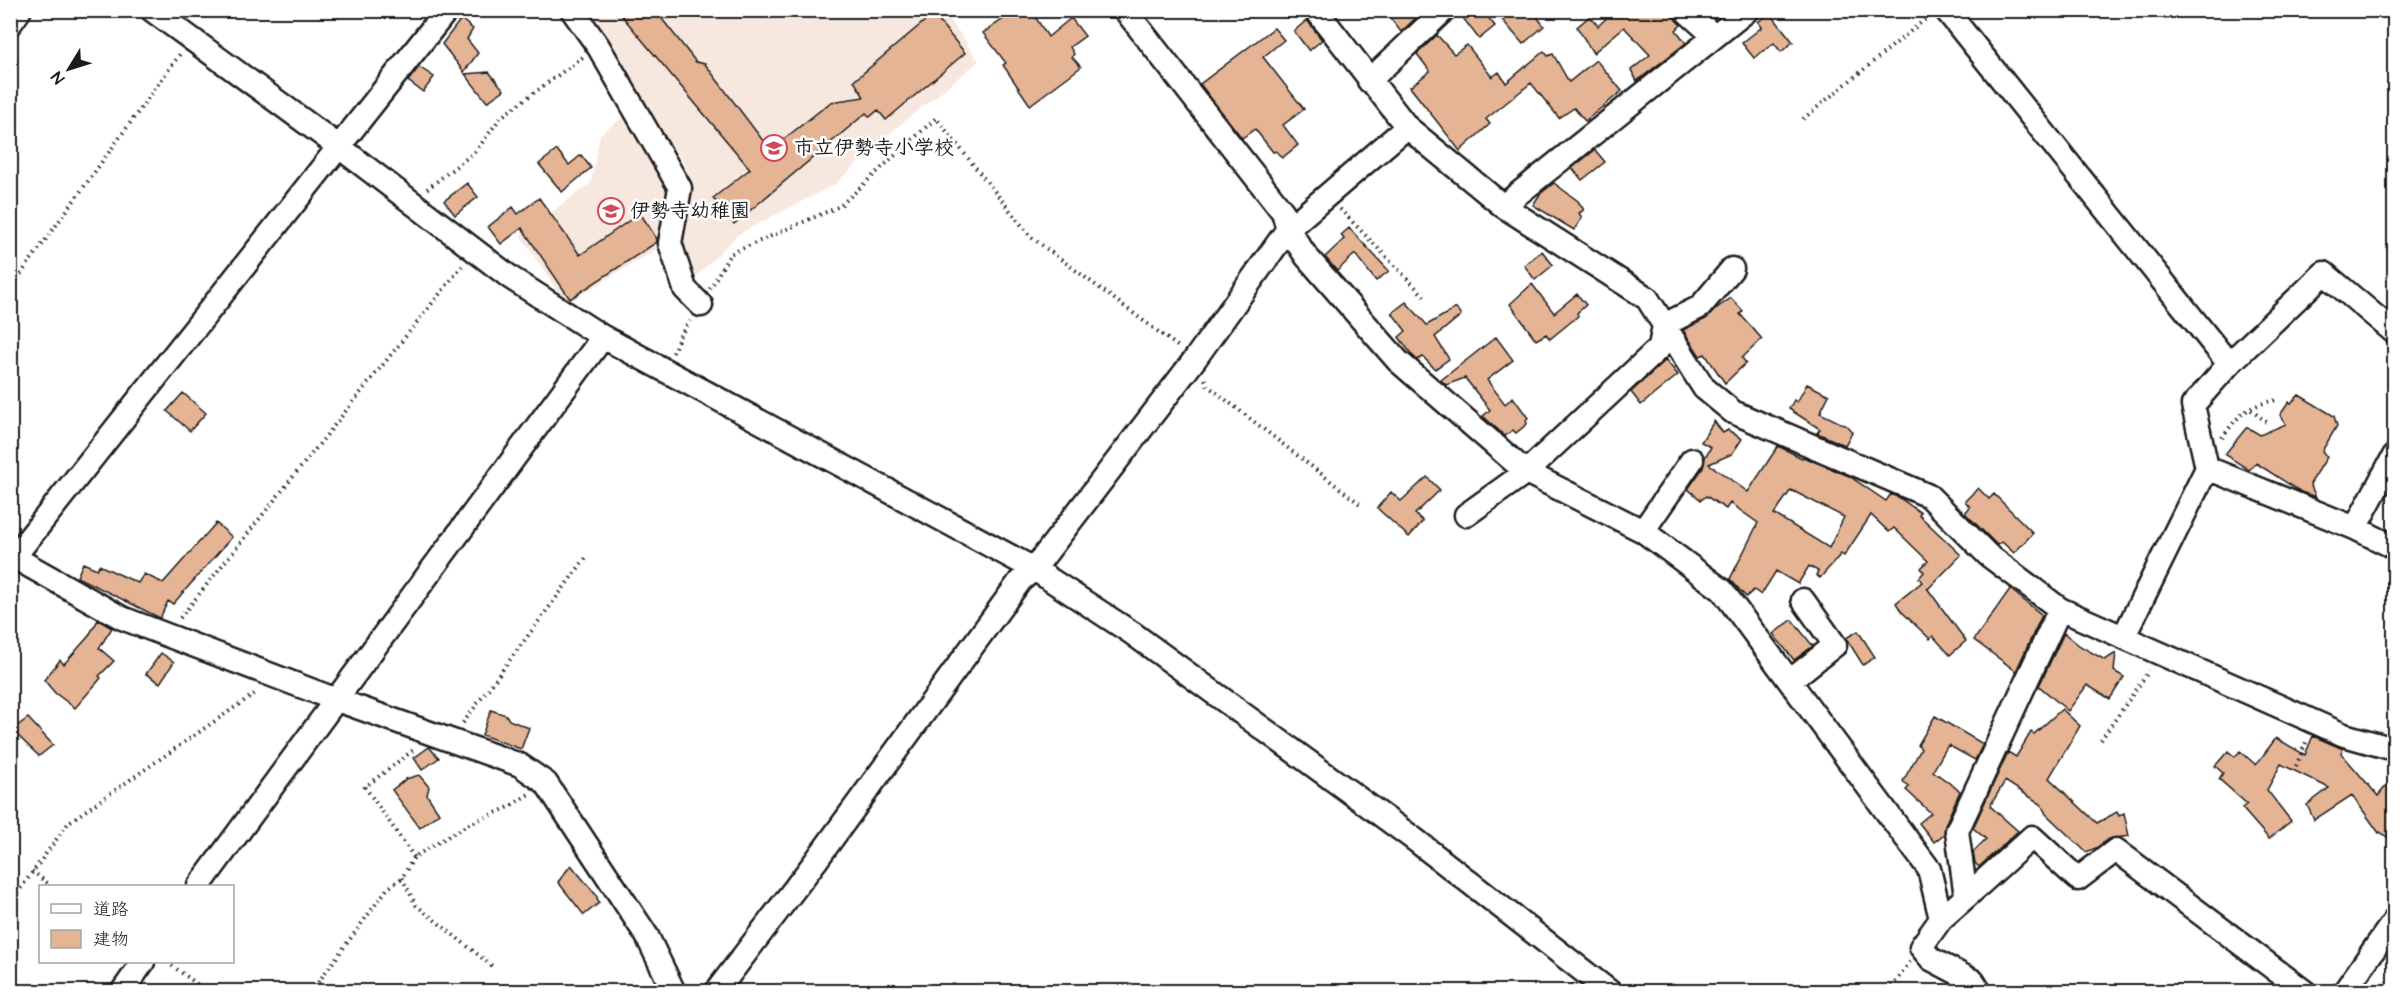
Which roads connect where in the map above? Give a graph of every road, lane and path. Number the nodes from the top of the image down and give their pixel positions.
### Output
1 (20, 10) edge
2 (152, 10) edge
3 (447, 10) edge
4 (572, 10) edge
5 (1125, 10) edge
6 (1316, 10) edge
7 (1444, 10) edge
8 (1685, 10) edge
9 (1748, 10) edge
10 (1936, 10) edge
11 (1946, 10) edge
12 (10, 24) edge
13 (1714, 36) junction
14 (191, 39) junction
15 (598, 46) junction
16 (1369, 81) junction
17 (1803, 119) dead end
18 (1407, 127) junction
19 (338, 146) junction
20 (1327, 195) junction
21 (416, 205) junction
22 (1503, 206) junction
23 (1288, 229) junction
24 (475, 250) junction
25 (1732, 269) dead end
26 (10, 290) edge
27 (1425, 297) dead end
28 (701, 305) junction
29 (1664, 325) junction
30 (2394, 332) edge
31 (603, 337) junction
32 (1195, 359) junction
33 (2229, 364) junction
34 (666, 371) junction
35 (2276, 400) dead end
36 (2251, 410) dead end
37 (2269, 424) dead end
38 (2394, 456) edge
39 (1692, 460) dead end
40 (2207, 468) junction
41 (1526, 472) junction
42 (1360, 504) dead end
43 (1466, 515) dead end
44 (2355, 528) junction
45 (1643, 531) junction
46 (2394, 547) edge
47 (588, 555) dead end
48 (12, 558) edge
49 (1034, 569) junction
50 (1803, 600) dead end
51 (2060, 609) junction
52 (166, 635) junction
53 (2124, 636) junction
54 (2162, 653) junction
55 (278, 678) junction
56 (1791, 680) junction
57 (337, 700) junction
58 (2314, 722) junction
59 (442, 737) junction
60 (2101, 740) dead end
61 (2394, 748) edge
62 (2296, 766) dead end
63 (546, 783) junction
64 (414, 857) junction
65 (32, 871) junction
66 (402, 878) junction
67 (50, 885) edge
68 (200, 885) edge
69 (1966, 897) junction
70 (10, 903) edge
71 (1941, 918) junction
72 (2394, 921) edge
73 (1921, 947) junction
74 (142, 963) edge
75 (168, 963) edge
76 (492, 966) dead end
77 (122, 992) edge
78 (208, 992) edge
79 (311, 992) edge
80 (674, 992) edge
81 (716, 992) edge
82 (1610, 992) edge
83 (1888, 992) edge
84 (1980, 992) edge
85 (2305, 992) edge
86 (2344, 992) edge

1 - 12 street
2 - 14 street
3 - 19 street
4 - 15 street
5 - 23 street
6 - 16 street
7 - 16 street
8 - 13 street
9 - 13 street
10 - 17 path
11 - 33 street
13 - 22 street
14 - 19 street
14 - 26 path
15 - 21 path
15 - 28 street
16 - 18 street
18 - 20 street
18 - 22 street
19 - 21 street
19 - 48 street
20 - 23 street
20 - 27 path
21 - 24 street
22 - 29 street
23 - 32 street
23 - 41 street
24 - 31 street
24 - 52 path
25 - 29 street
28 - 32 path
28 - 34 path
29 - 41 street
29 - 51 street
30 - 33 street
31 - 34 street
31 - 57 street
32 - 42 path
32 - 49 street
33 - 40 street
34 - 49 street
35 - 40 path
36 - 37 path
38 - 44 street
39 - 45 street
40 - 44 street
40 - 53 street
41 - 43 street
41 - 45 street
44 - 46 street
45 - 56 street
47 - 59 path
48 - 52 street
49 - 81 street
49 - 82 street
50 - 56 street
51 - 53 street
51 - 69 street
52 - 55 street
53 - 54 street
54 - 58 street
54 - 60 path
55 - 57 street
55 - 65 path
56 - 71 street
57 - 59 street
57 - 68 street
58 - 61 street
58 - 62 path
59 - 63 street
59 - 64 path
63 - 64 path
63 - 80 street
64 - 66 path
65 - 67 path
65 - 70 path
66 - 76 path
66 - 79 path
69 - 71 street
69 - 85 street
71 - 73 street
72 - 86 street
73 - 83 path
73 - 84 street
74 - 77 street
75 - 78 path

